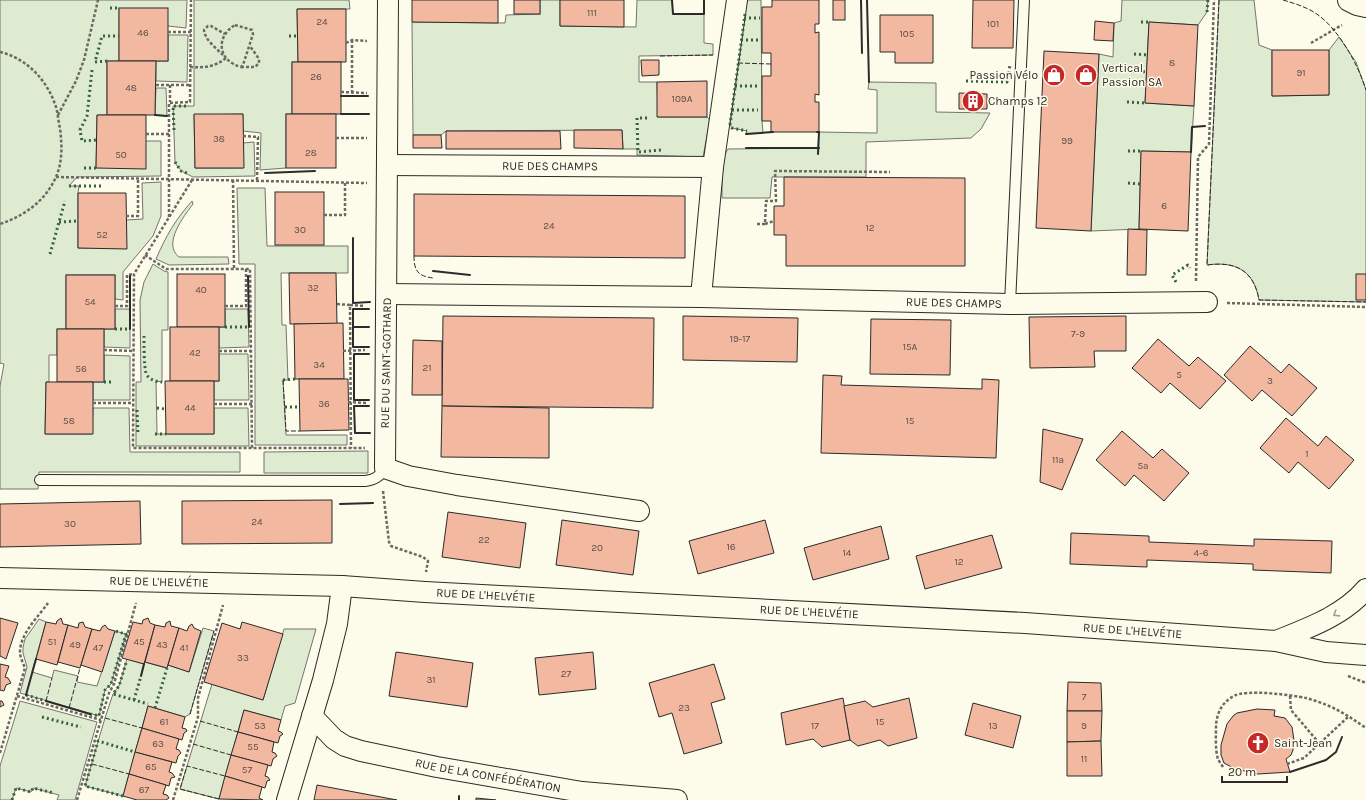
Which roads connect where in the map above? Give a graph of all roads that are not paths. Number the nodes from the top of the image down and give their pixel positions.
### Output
1 (388, 0) edge
2 (737, 0) edge
3 (1024, 0) edge
4 (1349, 0) edge
5 (1366, 6) edge
6 (713, 167) junction
7 (387, 174) junction
8 (387, 294) junction
9 (701, 297) junction
10 (1201, 302) road end
11 (1010, 304) junction
12 (380, 474) junction
13 (40, 480) dead end
14 (639, 511) dead end
15 (0, 578) edge
16 (342, 586) junction
17 (1364, 592) edge
18 (1366, 640) edge
19 (1276, 641) junction
20 (1326, 652) junction
21 (1366, 655) edge
22 (312, 716) junction
23 (287, 800) edge
24 (677, 800) edge

1 - 7 street, RUE DU SAINT-GOTHARD
2 - 6 street
3 - 11 lane
4 - 5 main road
6 - 7 street, RUE DES CHAMPS
6 - 9 street
7 - 8 street, RUE DU SAINT-GOTHARD
8 - 9 street, RUE DES CHAMPS
8 - 12 street, RUE DU SAINT-GOTHARD
9 - 11 street, RUE DES CHAMPS
10 - 11 street, RUE DES CHAMPS
12 - 13 lane
12 - 14 street
15 - 16 street, RUE DE L'HELVÉTIE
16 - 19 street, RUE DE L'HELVÉTIE
16 - 22 street
17 -> 19 street, RUE DE L'HELVÉTIE
18 - 20 street
19 - 20 street, RUE DE L'HELVÉTIE
20 - 21 street, RUE DE L'HELVÉTIE
22 - 23 street
22 - 24 street, RUE DE LA CONFÉDÉRATION

